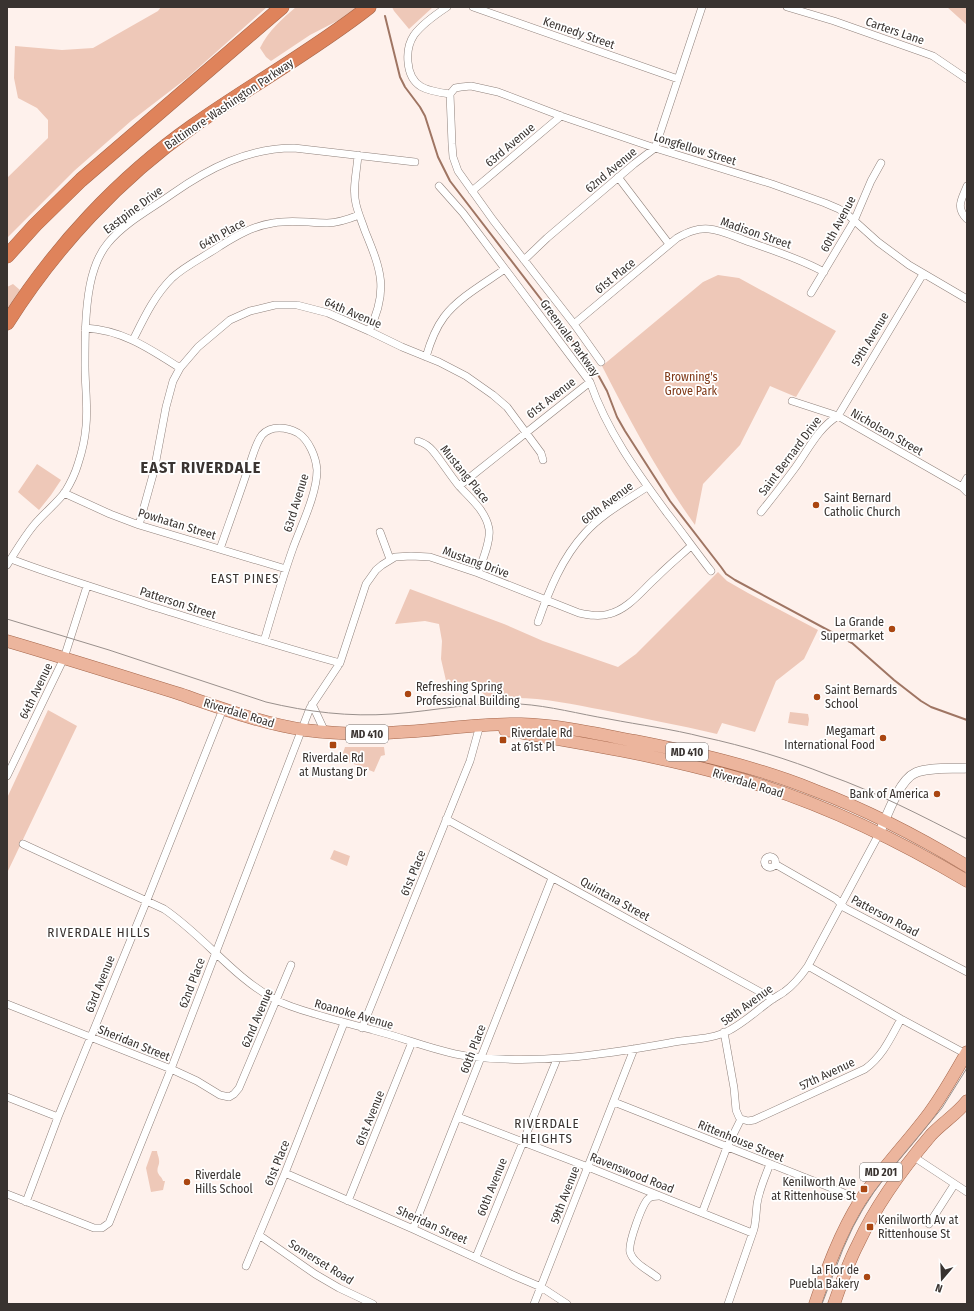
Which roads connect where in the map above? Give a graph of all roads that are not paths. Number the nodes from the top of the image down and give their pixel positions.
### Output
1 (282, 7) edge
2 (369, 7) edge
3 (447, 7) edge
4 (473, 7) edge
5 (702, 7) edge
6 (787, 7) edge
7 (967, 78) edge
8 (678, 80) junction
9 (450, 94) junction
10 (561, 116) junction
11 (655, 148) junction
12 (358, 155) junction
13 (415, 162) dead end
14 (881, 163) dead end
15 (618, 177) junction
16 (439, 186) dead end
17 (967, 186) edge
18 (472, 191) junction
19 (359, 215) junction
20 (967, 219) edge
21 (854, 221) junction
22 (669, 244) junction
23 (62, 247) junction
24 (7, 256) edge
25 (524, 260) junction
26 (505, 269) junction
27 (824, 272) junction
28 (923, 274) junction
29 (812, 293) dead end
30 (967, 299) edge
31 (7, 323) edge
32 (574, 324) junction
33 (85, 328) junction
34 (369, 331) junction
35 (7, 336) edge
36 (134, 340) junction
37 (426, 357) junction
38 (601, 362) dead end
39 (180, 368) junction
40 (590, 382) junction
41 (792, 401) dead end
42 (838, 416) junction
43 (526, 432) junction
44 (418, 441) dead end
45 (543, 460) dead end
46 (967, 478) edge
47 (459, 486) junction
48 (647, 486) junction
49 (964, 489) edge
50 (64, 493) junction
51 (761, 512) dead end
52 (139, 525) junction
53 (380, 532) dead end
54 (691, 546) junction
55 (220, 549) junction
56 (390, 559) junction
57 (9, 562) edge
58 (286, 570) junction
59 (711, 571) dead end
60 (478, 574) junction
61 (87, 586) junction
62 (546, 599) junction
63 (538, 622) dead end
64 (7, 641) edge
65 (264, 641) junction
66 (64, 658) junction
67 (340, 663) junction
68 (312, 704) junction
69 (223, 709) junction
70 (480, 725) junction
71 (302, 729) junction
72 (325, 732) junction
73 (967, 768) edge
74 (7, 776) edge
75 (446, 819) junction
76 (884, 821) junction
77 (879, 834) junction
78 (23, 844) dead end
79 (775, 864) dead end
80 (967, 866) edge
81 (552, 878) junction
82 (967, 881) edge
83 (146, 900) junction
84 (841, 905) junction
85 (216, 953) junction
86 (290, 965) dead end
87 (808, 966) junction
88 (967, 972) edge
89 (773, 999) junction
90 (276, 1000) junction
91 (7, 1004) edge
92 (901, 1019) junction
93 (344, 1023) junction
94 (362, 1028) junction
95 (724, 1032) junction
96 (91, 1037) junction
97 (412, 1042) junction
98 (634, 1049) junction
99 (967, 1053) edge
100 (482, 1057) junction
101 (557, 1059) junction
102 (171, 1069) junction
103 (243, 1080) joint
104 (7, 1097) edge
105 (614, 1102) junction
106 (967, 1102) edge
107 (58, 1117) junction
108 (458, 1117) junction
109 (741, 1119) junction
110 (523, 1141) junction
111 (726, 1146) junction
112 (914, 1157) junction
113 (770, 1164) junction
114 (588, 1167) junction
115 (285, 1173) junction
116 (954, 1185) junction
117 (967, 1192) edge
118 (7, 1194) edge
119 (660, 1196) junction
120 (348, 1201) junction
121 (860, 1201) junction
122 (26, 1202) junction
123 (702, 1213) junction
124 (929, 1224) dead end
125 (413, 1229) junction
126 (752, 1233) junction
127 (259, 1235) junction
128 (476, 1257) junction
129 (246, 1266) dead end
130 (657, 1277) dead end
131 (540, 1287) junction
132 (373, 1304) edge
133 (534, 1304) edge
134 (567, 1304) edge
135 (728, 1304) edge
136 (815, 1304) edge
137 (834, 1304) edge

1 - 24 highway
2 - 23 highway, Baltimore-Washington Parkway
3 - 9 street
4 - 8 street, Kennedy Street
5 - 8 street, 62nd Avenue
6 - 7 street, Carters Lane
8 - 11 street, 62nd Avenue
9 - 10 street, Longfellow Street
9 - 18 street, Greenvale Parkway
10 - 11 street, Longfellow Street
10 - 18 street, 63rd Avenue
11 - 15 street, 62nd Avenue
11 - 21 street, Longfellow Street
12 - 13 street, Eastpine Drive
12 - 19 street
12 - 33 street, Eastpine Drive
14 - 21 street, 60th Avenue
15 - 22 street
15 - 25 street, 62nd Avenue
16 - 26 street, Greenvale Parkway
17 - 20 street
18 - 25 street, Greenvale Parkway
19 - 34 street
19 - 36 street, 64th Place
21 - 27 street, 60th Avenue
21 - 28 street, Longfellow Street
22 - 27 street, Madison Street
22 - 32 street, 61st Place
23 - 31 highway, Baltimore-Washington Parkway
23 - 35 highway
25 - 32 street, Greenvale Parkway
26 - 37 street
26 - 40 street, Greenvale Parkway
27 - 29 street, 60th Avenue
28 - 30 street, Longfellow Street
28 - 42 street, 59th Avenue
32 - 38 street, Greenvale Parkway
33 - 36 street
33 - 50 street, Eastpine Drive
34 - 37 street, 64th Avenue
34 - 39 street, 64th Avenue
36 - 39 street
37 - 43 street, 64th Avenue
39 - 52 street, 64th Avenue
40 - 43 street, 61st Avenue
40 - 48 street, Greenvale Parkway
41 - 42 street, Nicholson Street
42 - 49 street, Nicholson Street
42 - 51 street, Saint Bernard Drive
43 - 45 street, 61st Avenue
43 - 47 street, 61st Avenue
44 - 47 street, Mustang Place
46 - 49 street
47 - 60 street, Mustang Place
48 - 54 street, Greenvale Parkway
48 - 62 street, 60th Avenue
50 - 52 street, Powhatan Street
50 - 57 street, Eastpine Drive
52 - 55 street, Powhatan Street
53 - 56 street
54 - 59 street, Greenvale Parkway
54 - 62 street, Mustang Drive
55 - 58 street, Powhatan Street
55 - 58 street, 63rd Avenue
56 - 60 street, Mustang Drive
56 - 67 street
57 - 61 street, Patterson Street
58 - 65 street, 63rd Avenue
60 - 62 street, Mustang Drive
61 - 65 street, Patterson Street
61 - 66 street, 64th Avenue
62 - 63 street, 60th Avenue
64 - 66 main road, Riverdale Road / MD 410
65 - 67 street, Patterson Street
66 - 69 main road, Riverdale Road / MD 410
66 - 74 street, 64th Avenue
67 - 68 street
68 - 71 street
68 - 72 street
69 - 71 main road, Riverdale Road / MD 410
69 - 83 street, 63rd Avenue
70 - 72 main road, Riverdale Road / MD 410
70 - 75 street, 61st Place
70 - 76 main road, Riverdale Road / MD 410
70 - 77 main road, Riverdale Road / MD 410
71 - 72 main road, Riverdale Road / MD 410
71 - 85 street, 62nd Place
73 - 76 street
75 - 81 street, Quintana Street
75 - 94 street, 61st Place
76 - 77 street
76 - 80 main road, MD 410
77 - 82 main road, MD 410
77 - 84 street, 58th Avenue
78 - 83 street, Roanoke Avenue
79 - 84 street, Patterson Road
81 - 89 street, Quintana Street
81 - 100 street, 60th Place
83 - 85 street, Roanoke Avenue
83 - 96 street, 63rd Avenue
84 - 87 street, 58th Avenue
84 - 88 street, Patterson Road
85 - 90 street, Roanoke Avenue
85 - 102 street, 62nd Place
86 - 90 street, 62nd Avenue
87 - 89 street, 58th Avenue
87 - 92 street
89 - 95 street, 58th Avenue
90 - 93 street, Roanoke Avenue
90 - 103 street, 62nd Avenue
91 - 96 street, Sheridan Street
92 - 99 street
92 - 109 street, 57th Avenue
93 - 94 street, Roanoke Avenue
93 - 115 street, 61st Place
94 - 97 street, Roanoke Avenue
95 - 98 street, Roanoke Avenue
95 - 109 street, 58th Avenue
96 - 102 street, Sheridan Street
96 - 107 street, 63rd Avenue
97 - 100 street, Roanoke Avenue
97 - 120 street, 61st Avenue
98 - 101 street, Roanoke Avenue
98 - 105 street, 59th Avenue
99 - 121 main road, MD 201
100 - 101 street, Roanoke Avenue
100 - 108 street, 60th Place
101 - 110 street, 60th Avenue
102 - 103 street, Sheridan Street
102 - 122 street, 62nd Place
104 - 107 street
105 - 111 street, Rittenhouse Street
105 - 114 street, 59th Avenue
106 - 112 main road, MD 201
107 - 122 street, 63rd Avenue
108 - 110 street, Ravenswood Road
108 - 125 street, 60th Place
109 - 111 street
110 - 114 street, Ravenswood Road
110 - 128 street, 60th Avenue
111 - 113 street, Rittenhouse Street
111 - 123 street
112 - 116 street
112 - 137 main road, MD 201
113 - 121 street, Rittenhouse Street
113 - 126 street
114 - 119 street, Ravenswood Road
114 - 131 street, 59th Avenue
115 - 120 street, Sheridan Street
115 - 127 street, 61st Place
116 - 117 street
116 - 124 street
118 - 122 street
119 - 123 street, Ravenswood Road
119 - 130 street
120 - 125 street, Sheridan Street
121 - 136 main road, MD 201
123 - 126 street, Ravenswood Road
125 - 128 street, Sheridan Street
126 - 135 street
127 - 129 street, 61st Place
127 - 132 street, Somerset Road
128 - 131 street, Sheridan Street
131 - 133 street, 59th Avenue
131 - 134 street, Sheridan Street

